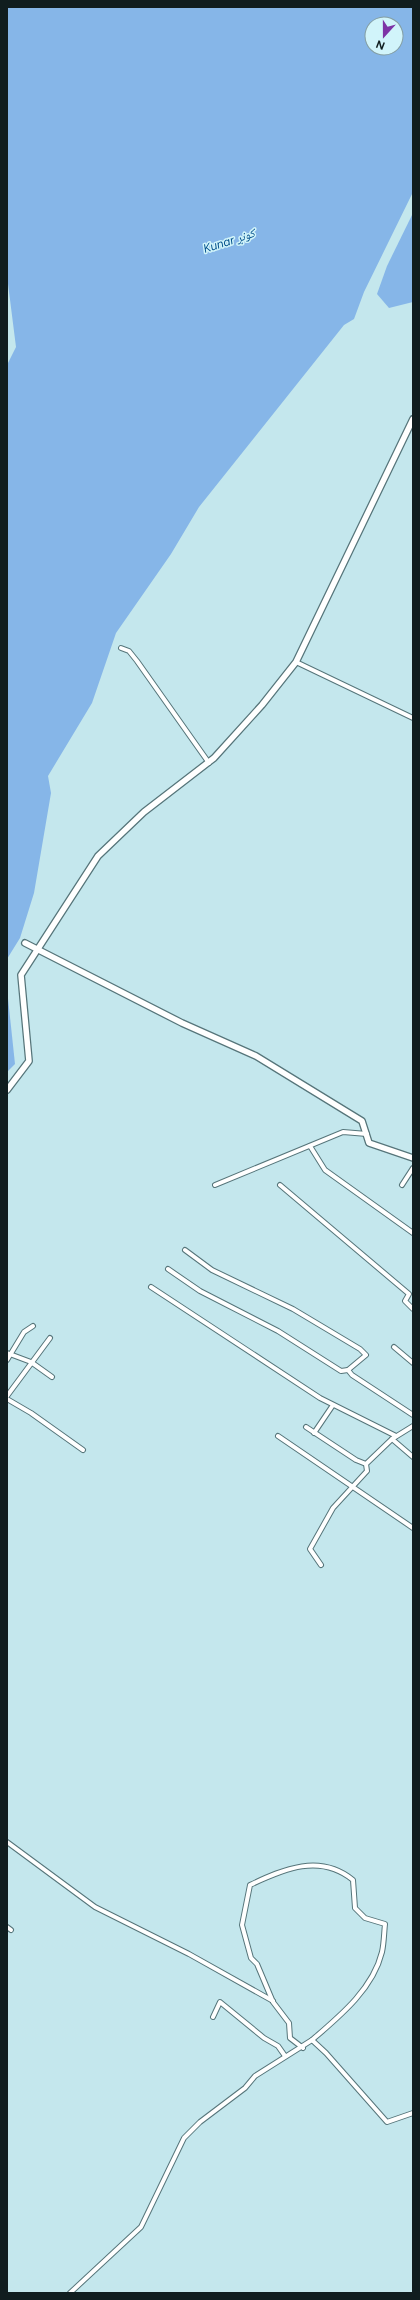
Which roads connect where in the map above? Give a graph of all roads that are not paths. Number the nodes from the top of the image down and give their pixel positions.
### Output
1 (413, 420) edge
2 (121, 648) dead end
3 (296, 662) junction
4 (413, 718) edge
5 (209, 763) junction
6 (25, 943) dead end
7 (38, 950) junction
8 (7, 1090) edge
9 (367, 1134) junction
10 (310, 1146) junction
11 (413, 1158) edge
12 (413, 1168) edge
13 (215, 1185) dead end
14 (280, 1185) dead end
15 (402, 1186) dead end
16 (413, 1233) edge
17 (185, 1250) dead end
18 (168, 1269) dead end
19 (151, 1287) dead end
20 (413, 1309) edge
21 (33, 1326) dead end
22 (50, 1338) dead end
23 (394, 1346) dead end
24 (9, 1354) edge
25 (7, 1360) edge
26 (31, 1362) junction
27 (413, 1363) edge
28 (348, 1370) junction
29 (52, 1377) dead end
30 (7, 1396) edge
31 (7, 1399) edge
32 (333, 1405) junction
33 (413, 1415) edge
34 (413, 1426) edge
35 (306, 1427) dead end
36 (314, 1434) junction
37 (278, 1436) dead end
38 (394, 1438) junction
39 (83, 1450) dead end
40 (413, 1457) edge
41 (366, 1464) junction
42 (353, 1487) junction
43 (413, 1528) edge
44 (321, 1565) dead end
45 (7, 1842) edge
46 (273, 2002) junction
47 (213, 2018) dead end
48 (312, 2040) junction
49 (302, 2048) junction
50 (285, 2056) junction
51 (413, 2113) edge
52 (70, 2293) edge

1 - 3 street
2 - 5 street
3 - 4 street
3 - 5 street
5 - 7 street
6 - 7 street
7 - 8 street
7 - 9 street
9 - 10 street
9 - 11 street
10 - 13 street
10 - 16 street
12 - 15 street
14 - 20 street
17 - 28 street
18 - 28 street
19 - 32 street
21 - 24 street
22 - 26 street
23 - 27 street
24 - 25 street
24 - 26 street
26 - 29 street
26 - 30 street
28 - 33 street
31 - 39 street
32 - 36 street
32 - 38 street
34 - 38 street
35 - 36 street
36 - 41 street
37 - 42 street
38 - 40 street
38 - 41 street
41 - 42 street
42 - 43 street
42 - 44 street
45 - 46 street
46 - 48 street
46 - 49 street
47 - 50 street
48 - 49 street
48 - 51 street
49 - 50 street
50 - 52 street

